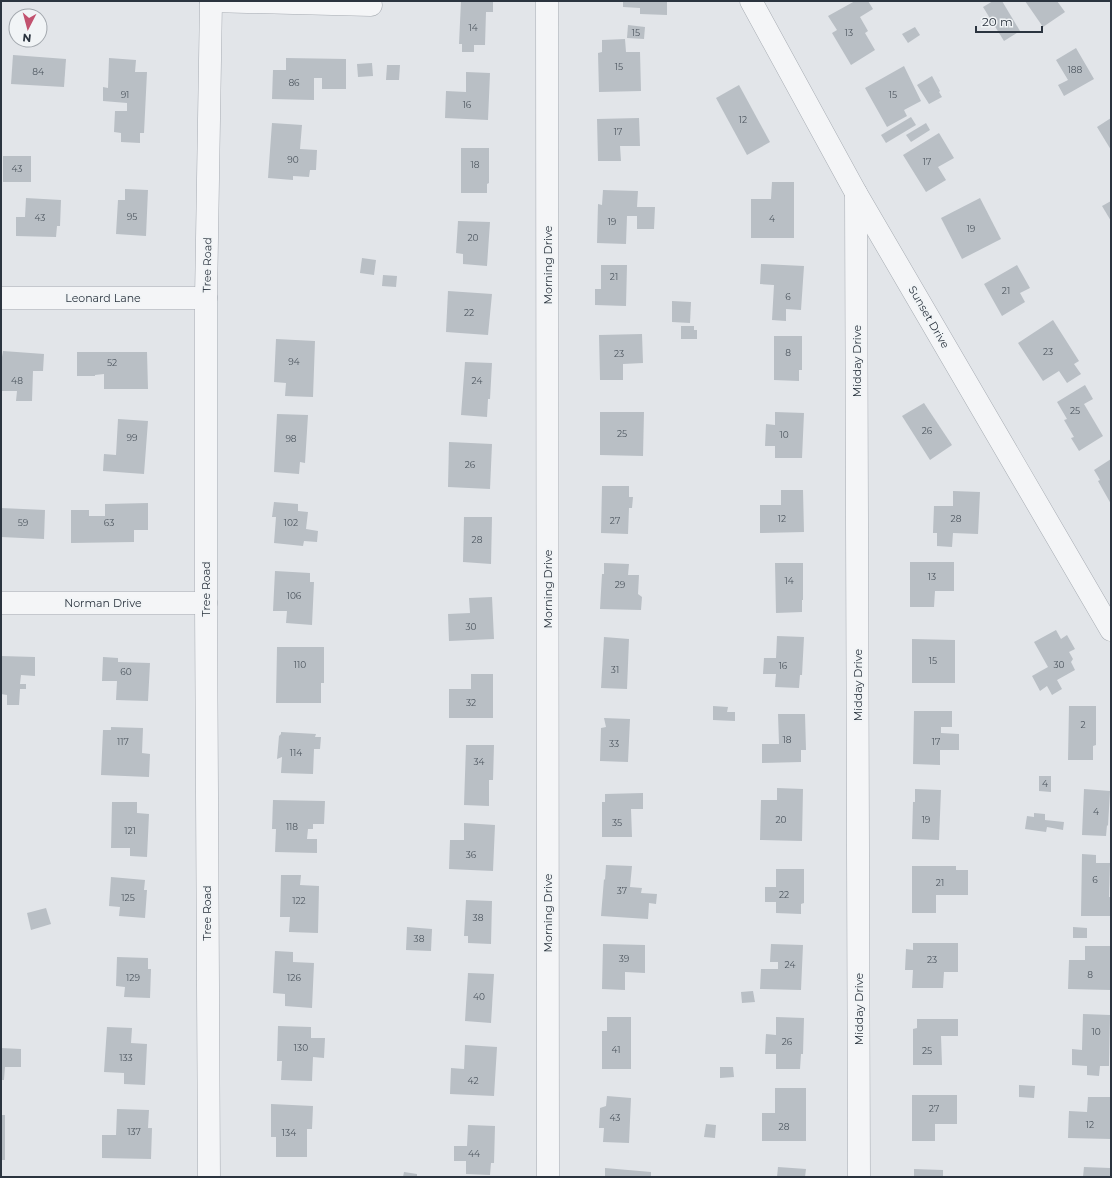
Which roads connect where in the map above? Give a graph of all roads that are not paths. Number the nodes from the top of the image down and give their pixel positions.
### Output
1 (211, 1) edge
2 (547, 1) edge
3 (751, 1) edge
4 (371, 5) dead end
5 (856, 193) junction
6 (1, 298) edge
7 (206, 298) junction
8 (1, 603) edge
9 (206, 603) junction
10 (1111, 630) edge
11 (209, 1177) edge
12 (548, 1177) edge
13 (859, 1177) edge

1 - 4 street
1 - 7 street, Tree Road
2 - 12 street, Morning Drive
3 - 5 street, Sunset Drive
5 - 10 street, Sunset Drive
5 - 13 street, Midday Drive
6 - 7 street, Leonard Lane
7 - 9 street, Tree Road
8 - 9 street, Norman Drive
9 - 11 street, Tree Road

